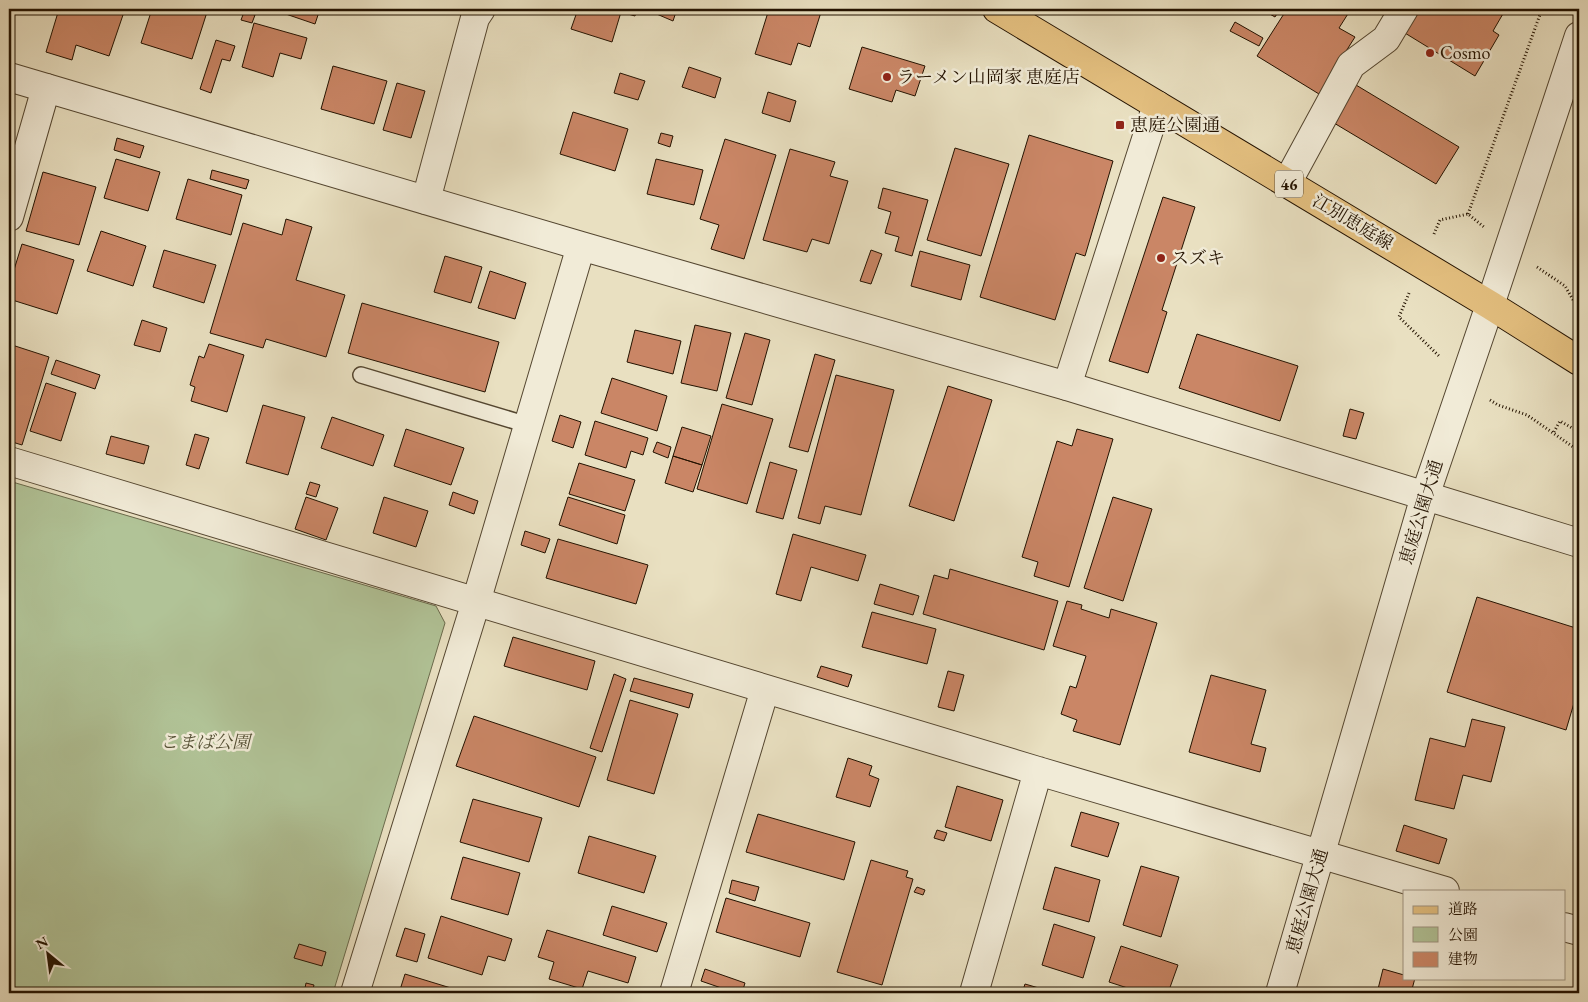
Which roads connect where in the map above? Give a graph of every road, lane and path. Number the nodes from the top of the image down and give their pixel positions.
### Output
1 (997, 9) edge
2 (1404, 9) edge
3 (1542, 9) edge
4 (472, 12) edge
5 (1579, 36) edge
6 (9, 76) edge
7 (46, 88) junction
8 (1157, 105) junction
9 (1287, 183) junction
10 (426, 200) junction
11 (1468, 214) dead end
12 (9, 217) edge
13 (581, 246) junction
14 (1509, 248) junction
15 (1490, 305) junction
16 (1579, 310) edge
17 (1579, 361) edge
18 (361, 375) dead end
19 (1067, 386) junction
20 (528, 424) junction
21 (1554, 432) dead end
22 (1579, 432) edge
23 (9, 461) edge
24 (1425, 496) junction
25 (1579, 544) edge
26 (476, 602) junction
27 (766, 689) junction
28 (1038, 771) junction
29 (1321, 853) junction
30 (1442, 890) edge
31 (1566, 928) edge
32 (1579, 931) edge
33 (355, 993) edge
34 (674, 993) edge
35 (974, 993) edge
36 (1280, 993) edge

1 - 8 main road, 江別恵庭線 / 46
2 - 9 street
3 - 11 path
4 - 10 street
5 - 14 street, 恵庭公園大通
6 - 7 street
7 - 10 street
7 - 12 street
8 - 9 main road, 江別恵庭線 / 46
8 - 19 street
9 - 15 main road, 江別恵庭線 / 46
10 - 13 street
13 - 19 street
13 - 20 street
14 - 15 street, 恵庭公園大通
14 - 16 path
15 - 17 main road, 江別恵庭線 / 46
15 - 24 street, 恵庭公園大通
18 - 20 lane
19 - 24 street
20 - 26 street
21 - 22 path
23 - 26 street
24 - 25 street
24 - 29 street, 恵庭公園大通
26 - 27 street
26 - 33 street
27 - 28 street
27 - 34 street
28 - 29 street
28 - 35 street
29 - 30 street
29 - 36 street, 恵庭公園大通
31 - 32 street

